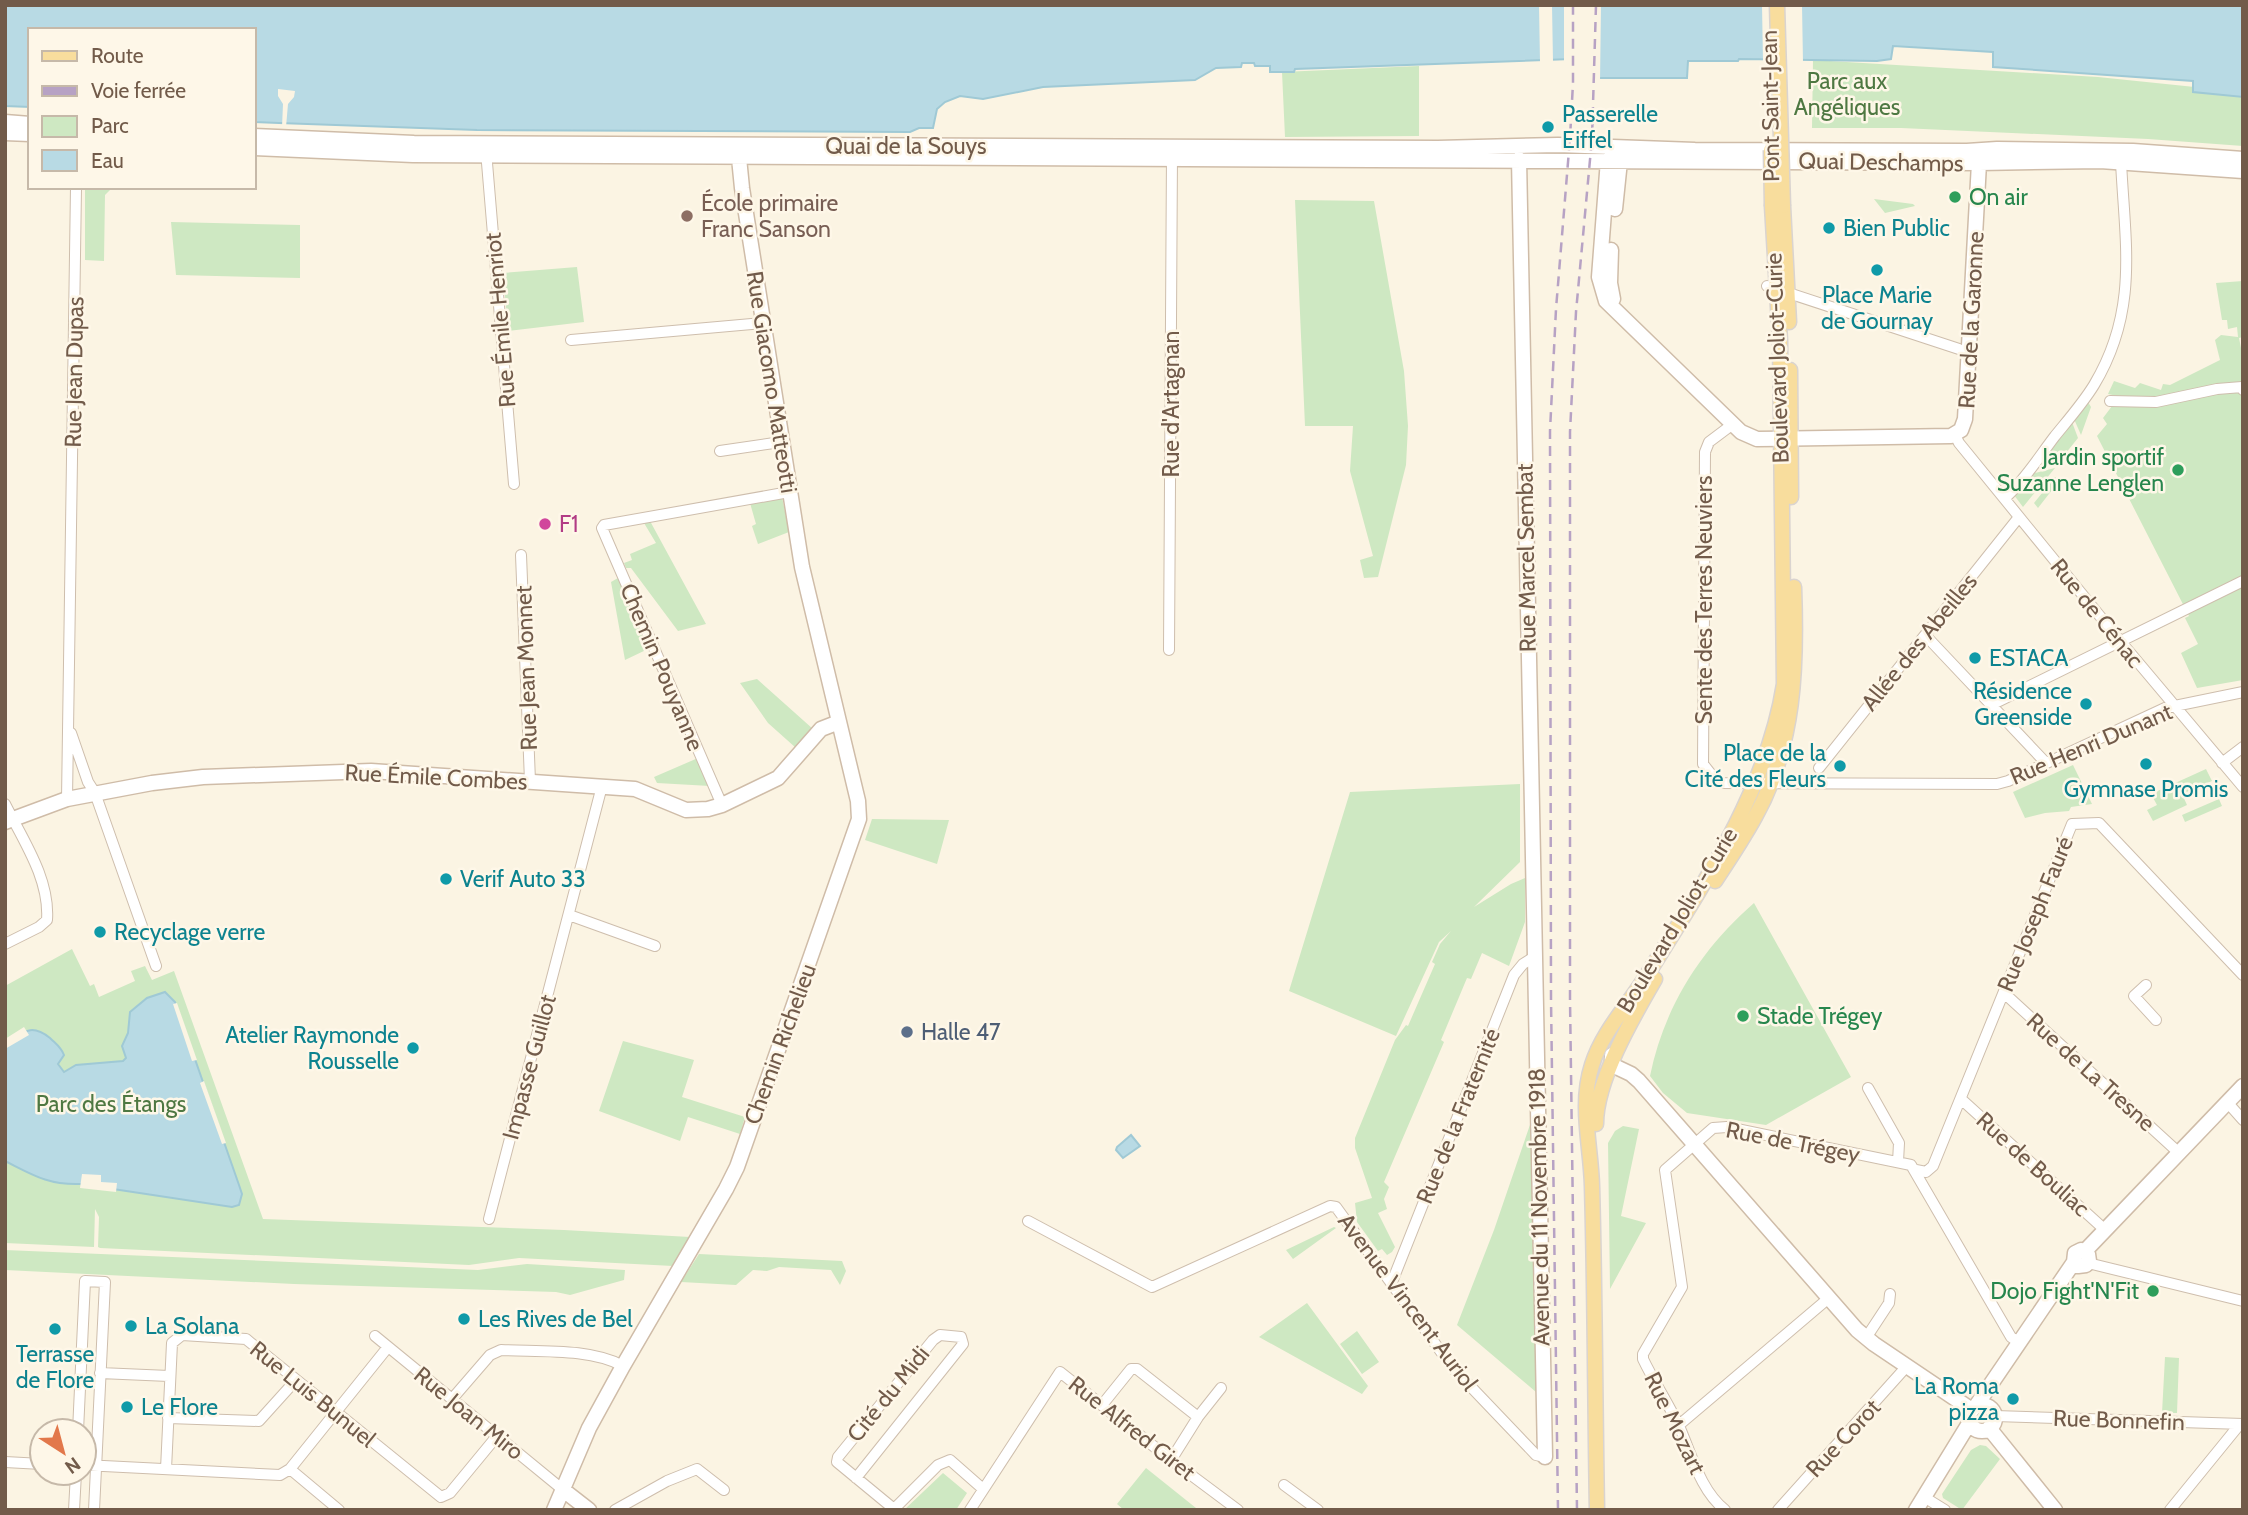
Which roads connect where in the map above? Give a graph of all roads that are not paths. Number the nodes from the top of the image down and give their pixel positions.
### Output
1 (1769, 5) edge
2 (1777, 5) edge
3 (5, 122) edge
4 (28, 124) edge
5 (5, 133) edge
6 (28, 134) edge
7 (256, 136) edge
8 (1559, 145) junction
9 (1509, 146) junction
10 (256, 148) edge
11 (486, 149) junction
12 (738, 151) junction
13 (1967, 151) junction
14 (2053, 151) junction
15 (1172, 152) junction
16 (1615, 156) junction
17 (1519, 159) junction
18 (2243, 159) edge
19 (2121, 162) junction
20 (1979, 163) junction
21 (2243, 171) edge
22 (76, 189) edge
23 (1777, 206) junction
24 (1777, 289) junction
25 (763, 323) junction
26 (571, 340) dead end
27 (1959, 349) dead end
28 (2243, 390) edge
29 (2110, 401) dead end
30 (1733, 424) junction
31 (1955, 435) junction
32 (1786, 439) junction
33 (781, 442) junction
34 (720, 451) dead end
35 (514, 484) dead end
36 (789, 492) junction
37 (2005, 498) junction
38 (2020, 517) junction
39 (521, 555) dead end
40 (802, 567) joint
41 (2243, 581) edge
42 (1926, 636) junction
43 (2121, 642) junction
44 (1169, 650) dead end
45 (2243, 692) edge
46 (1991, 705) junction
47 (2175, 706) junction
48 (839, 722) junction
49 (69, 727) junction
50 (2243, 747) edge
51 (2046, 763) junction
52 (2222, 763) junction
53 (1819, 768) dead end
54 (530, 781) junction
55 (1718, 783) joint
56 (1754, 783) junction
57 (1770, 784) junction
58 (602, 786) junction
59 (2243, 787) edge
60 (95, 793) junction
61 (67, 799) junction
62 (5, 804) edge
63 (722, 805) junction
64 (9, 820) edge
65 (1734, 852) junction
66 (569, 915) junction
67 (5, 944) edge
68 (655, 946) dead end
69 (1534, 957) junction
70 (156, 966) dead end
71 (2243, 975) edge
72 (1642, 983) junction
73 (2146, 985) dead end
74 (2004, 993) junction
75 (2156, 1020) dead end
76 (1612, 1065) junction
77 (2243, 1086) edge
78 (1868, 1088) dead end
79 (1961, 1099) junction
80 (2227, 1102) junction
81 (2243, 1120) edge
82 (1694, 1144) junction
83 (2178, 1152) junction
84 (1898, 1162) junction
85 (1916, 1170) junction
86 (489, 1219) dead end
87 (1027, 1221) dead end
88 (2104, 1229) junction
89 (2082, 1259) junction
90 (1392, 1282) junction
91 (1890, 1294) dead end
92 (1830, 1297) junction
93 (2243, 1301) edge
94 (376, 1336) dead end
95 (1866, 1338) junction
96 (2020, 1343) junction
97 (388, 1347) junction
98 (623, 1366) junction
99 (1907, 1366) junction
100 (100, 1373) junction
101 (169, 1376) junction
102 (296, 1380) junction
103 (1221, 1388) dead end
104 (452, 1399) junction
105 (1102, 1405) junction
106 (336, 1411) junction
107 (79, 1417) edge
108 (1198, 1417) junction
109 (1982, 1417) junction
110 (168, 1418) junction
111 (98, 1419) edge
112 (2241, 1424) edge
113 (1679, 1425) junction
114 (497, 1436) junction
115 (1545, 1457) joint
116 (1171, 1460) junction
117 (5, 1462) edge
118 (28, 1463) edge
119 (98, 1465) edge
120 (166, 1469) junction
121 (290, 1469) junction
122 (856, 1478) junction
123 (1284, 1485) dead end
124 (76, 1487) edge
125 (95, 1487) edge
126 (562, 1489) junction
127 (983, 1489) junction
128 (723, 1490) dead end
129 (1926, 1502) edge
130 (971, 1509) edge
131 (75, 1510) edge
132 (94, 1510) edge
133 (339, 1510) edge
134 (554, 1510) edge
135 (589, 1510) edge
136 (615, 1510) edge
137 (893, 1510) edge
138 (1238, 1510) edge
139 (1318, 1510) edge
140 (1597, 1510) edge
141 (1605, 1510) edge
142 (1726, 1510) edge
143 (1778, 1510) edge
144 (1916, 1510) edge
145 (1945, 1510) edge
146 (2055, 1510) edge
147 (2170, 1510) edge

1 - 23 main road, Pont Saint-Jean, bridge
2 - 23 main road, Pont Saint-Jean, bridge
3 - 4 main road
5 - 6 main road
7 - 11 main road, Quai de la Souys
8 - 9 main road, Quai de la Souys
8 - 16 main road, Quai Deschamps
8 - 17 main road
9 - 15 main road, Quai de la Souys
9 - 17 main road
10 - 11 main road, Quai de la Souys
11 - 12 main road, Quai de la Souys
11 - 35 street, Rue Émile Henriot
12 - 15 main road, Quai de la Souys
12 - 25 main road, Rue Giacomo Matteotti
13 - 14 main road, Quai Deschamps
13 - 16 main road, Quai Deschamps
13 - 20 main road
14 - 18 main road, Quai Deschamps
14 - 20 main road
15 - 17 main road, Quai de la Souys
15 - 44 street, Rue d'Artagnan
16 - 17 main road, Quai Deschamps
16 - 20 main road, Quai Deschamps
16 - 30 main road, Rue de la Garonne
17 - 69 main road, Rue Marcel Sembat
19 - 20 main road, Quai Deschamps
19 - 21 main road, Quai Deschamps
19 - 37 street
20 - 31 main road, Rue de la Garonne
22 - 49 street, Rue Jean Dupas
23 - 24 main road, Boulevard Joliot-Curie
24 - 27 street
24 - 32 main road, Boulevard Joliot-Curie
25 - 26 street
25 - 33 main road, Rue Giacomo Matteotti
28 - 29 street
30 - 32 main road, Rue de la Garonne
30 - 55 street, Sente des Terres Neuviers
31 - 32 main road, Rue de la Garonne
31 - 37 street, Rue de Cénac
32 - 56 main road, Boulevard Joliot-Curie
32 - 57 main road, Boulevard Joliot-Curie
33 - 34 street
33 - 36 main road, Rue Giacomo Matteotti
36 - 40 main road, Rue Giacomo Matteotti
36 - 63 street, Chemin Pouyanne
37 - 38 street, Rue de Cénac
38 - 42 street, Allée des Abeilles
38 - 43 street, Rue de Cénac
39 - 54 street, Rue Jean Monnet
40 - 48 main road, Chemin Richelieu
41 - 43 street
42 - 46 street
42 - 53 street, Allée des Abeilles
43 - 46 street
43 - 47 street, Rue de Cénac
45 - 47 street, Rue Henri Dunant
46 - 51 street
47 - 51 street, Rue Henri Dunant
47 - 52 street, Rue de Cénac
48 - 63 main road, Rue Émile Combes
48 - 98 main road, Chemin Richelieu
49 - 60 street
49 - 61 street, Rue Jean Dupas
50 - 52 street
51 - 57 street, Rue Henri Dunant
52 - 59 street, Rue de Cénac
54 - 58 main road, Rue Émile Combes
54 - 60 main road, Rue Émile Combes
55 - 56 street, Rue Henri Dunant
56 - 57 street, Rue Henri Dunant
56 - 65 street
56 - 72 main road, Boulevard Joliot-Curie
57 - 65 main road, Boulevard Joliot-Curie
58 - 63 main road, Rue Émile Combes
58 - 66 street, Impasse Guillot
60 - 61 main road, Rue Émile Combes
60 - 70 street
61 - 64 main road, Rue Émile Combes
62 - 64 street
64 - 67 street
65 - 76 main road, Boulevard Joliot-Curie
66 - 68 street
66 - 86 street, Impasse Guillot
69 - 90 street, Rue de la Fraternité
69 - 115 main road, Avenue du 11 Novembre 1918
71 - 74 street, Rue Joseph Fauré
72 - 76 main road
72 - 140 main road, Boulevard Joliot-Curie
73 - 75 street
74 - 79 street, Rue Joseph Fauré
74 - 83 street, Rue de La Tresne
76 - 82 main road
76 - 141 main road, Boulevard Joliot-Curie
77 - 80 main road
78 - 84 street, Rue de Trégey
79 - 85 street, Rue Joseph Fauré
79 - 88 street, Rue de Bouliac
80 - 81 street
80 - 83 main road
82 - 84 street, Rue de Trégey
82 - 92 main road
82 - 113 street, Rue Mozart
83 - 88 main road
84 - 85 street, Rue de Trégey
85 - 96 street
87 - 90 street, Avenue Vincent Auriol
88 - 89 main road
89 - 93 street
89 - 96 main road
90 - 115 street, Avenue Vincent Auriol
91 - 95 street
92 - 95 main road
92 - 113 street
94 - 97 street, Rue Joan Miro
95 - 99 main road
96 - 109 main road
97 - 104 street, Rue Joan Miro
97 - 106 street
98 - 104 street
98 - 126 main road, Chemin Richelieu
99 - 109 main road
99 - 143 street, Rue Corot
100 - 101 street
100 - 107 street
100 - 111 street
101 - 102 street, Rue Luis Bunuel
101 - 110 street, Rue Luis Bunuel
102 - 106 street, Rue Luis Bunuel
102 - 110 street
103 - 108 street
104 - 114 street, Rue Joan Miro
105 - 108 street
105 - 116 street, Rue Alfred Giret
105 - 127 street, Rue Alfred Giret
106 - 114 street, Rue Luis Bunuel
106 - 121 street
108 - 116 street
109 - 112 street, Rue Bonnefin
109 - 129 main road
109 - 146 main road
110 - 120 street, Rue Luis Bunuel
112 - 147 street
113 - 142 street, Rue Mozart
114 - 126 street, Rue Joan Miro
116 - 138 street, Rue Alfred Giret
117 - 118 street
119 - 120 street
120 - 121 street
121 - 133 street
122 - 122 street, Cité du Midi
122 - 137 street, Cité du Midi
123 - 139 street
124 - 131 street
125 - 132 street
126 - 134 main road, Chemin Richelieu
126 - 135 main road
127 - 130 street
127 - 137 street, Cité du Midi
128 - 136 street
129 - 144 main road
129 - 145 street

